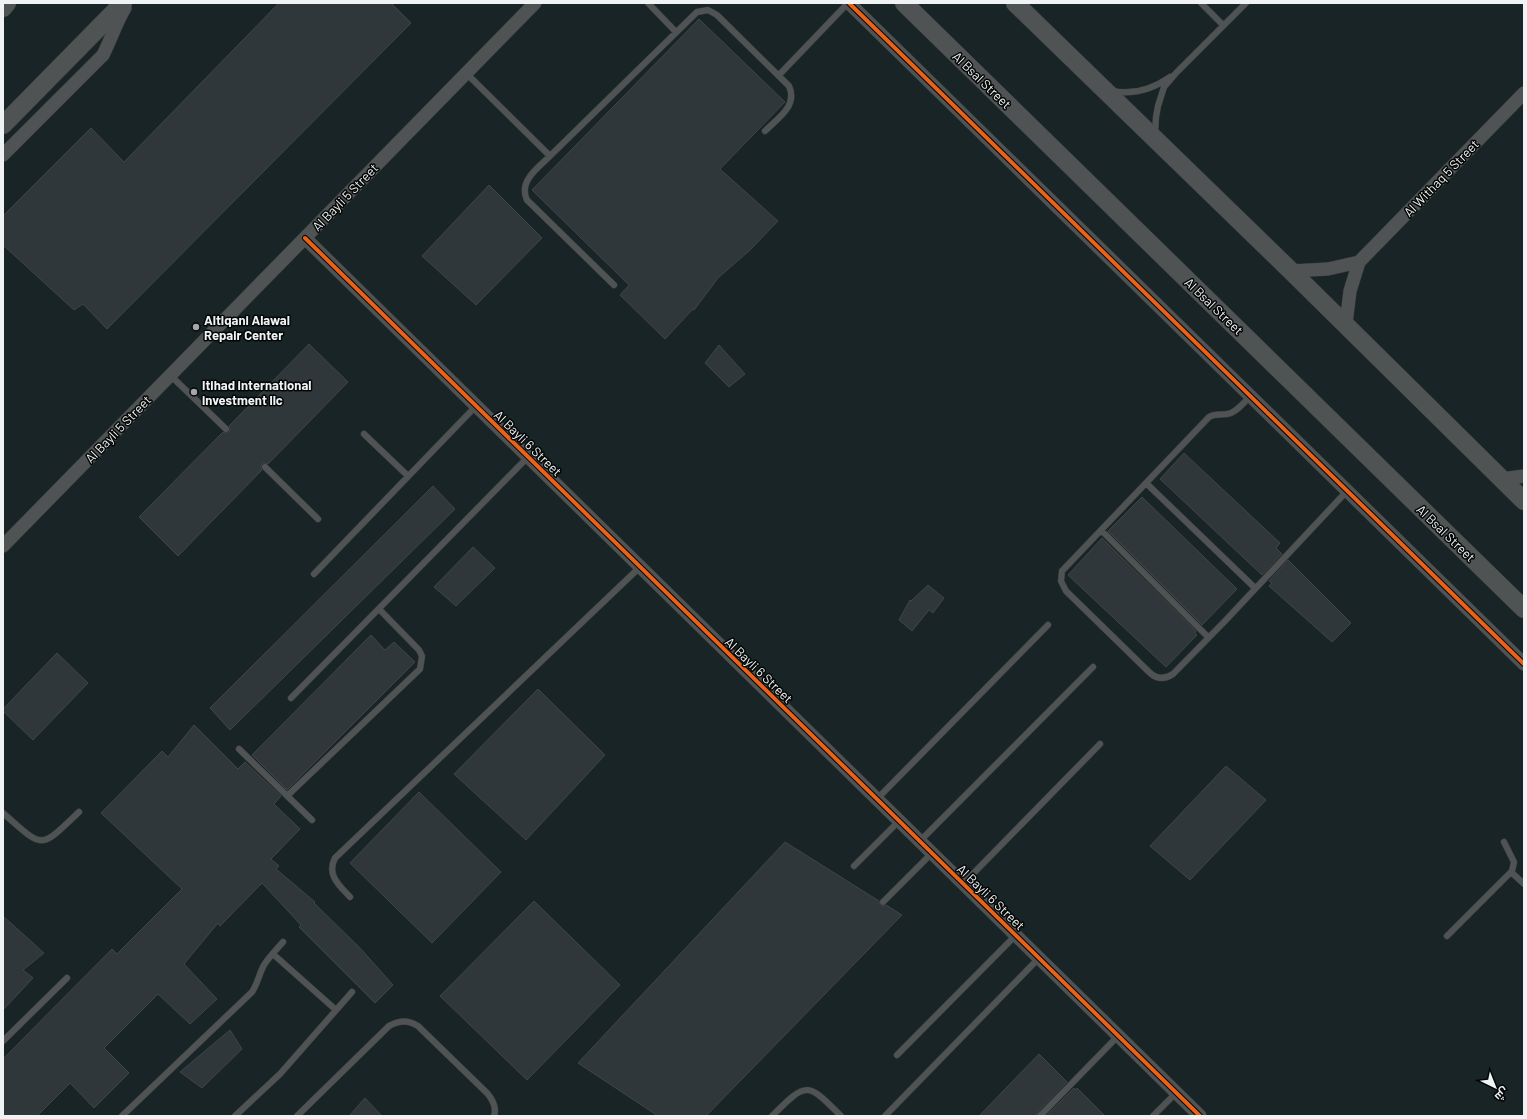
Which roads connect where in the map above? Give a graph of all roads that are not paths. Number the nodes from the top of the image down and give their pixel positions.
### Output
1 (8, 3) edge
2 (122, 3) edge
3 (128, 3) edge
4 (536, 3) edge
5 (648, 3) edge
6 (849, 3) edge
7 (904, 3) edge
8 (1014, 3) edge
9 (1201, 3) edge
10 (1246, 3) edge
11 (3, 8) edge
12 (1223, 25) junction
13 (676, 32) junction
14 (466, 73) junction
15 (1176, 73) junction
16 (780, 75) junction
17 (1104, 90) junction
18 (1524, 93) edge
19 (3, 125) edge
20 (765, 131) dead end
21 (1156, 140) junction
22 (3, 155) edge
23 (550, 156) junction
24 (305, 238) junction
25 (1359, 262) junction
26 (1291, 271) junction
27 (614, 285) dead end
28 (1346, 324) junction
29 (170, 375) junction
30 (1250, 396) junction
31 (476, 406) junction
32 (226, 429) dead end
33 (364, 434) dead end
34 (528, 457) junction
35 (265, 467) dead end
36 (408, 476) junction
37 (1524, 476) edge
38 (1502, 479) junction
39 (1146, 483) junction
40 (1347, 491) junction
41 (1524, 501) edge
42 (318, 519) dead end
43 (1101, 530) junction
44 (3, 546) edge
45 (640, 567) junction
46 (314, 574) dead end
47 (1255, 588) junction
48 (379, 609) junction
49 (1524, 609) edge
50 (1048, 625) dead end
51 (1208, 637) junction
52 (1524, 664) edge
53 (1093, 667) dead end
54 (291, 698) dead end
55 (1100, 744) dead end
56 (239, 749) dead end
57 (287, 796) junction
58 (877, 799) junction
59 (79, 812) dead end
60 (3, 813) edge
61 (312, 820) dead end
62 (899, 821) junction
63 (920, 841) junction
64 (1504, 842) dead end
65 (932, 853) junction
66 (854, 866) dead end
67 (1511, 872) junction
68 (963, 884) junction
69 (1524, 884) edge
70 (350, 897) dead end
71 (882, 902) dead end
72 (1016, 935) junction
73 (1447, 936) dead end
74 (283, 942) dead end
75 (273, 954) junction
76 (1039, 958) junction
77 (67, 978) dead end
78 (352, 992) dead end
79 (336, 1010) junction
80 (1118, 1036) junction
81 (3, 1041) edge
82 (897, 1055) dead end
83 (1176, 1093) junction
84 (122, 1116) edge
85 (235, 1116) edge
86 (297, 1116) edge
87 (494, 1116) edge
88 (772, 1116) edge
89 (841, 1116) edge
90 (885, 1116) edge
91 (1040, 1116) edge
92 (1153, 1116) edge
93 (1200, 1116) edge

1 - 11 street
2 - 19 street
3 - 22 street
4 - 14 street, Al Bayli 5 Street
5 - 13 lane
6 - 16 lane
6 - 30 street
7 - 49 street, Al Bsal Street
8 - 17 street
9 - 12 lane
10 - 12 lane
12 - 15 lane
13 - 16 lane
13 - 23 lane
14 - 23 lane
14 - 24 street, Al Bayli 5 Street
15 - 17 lane
15 - 21 lane
16 - 20 lane
17 - 21 street
18 - 25 street, Al Withaq 5 Street
21 - 26 street
23 - 27 lane
24 - 29 street, Al Bayli 5 Street
24 - 31 street, Al Bayli 6 Street
25 - 26 street
25 - 28 street, Al Withaq 5 Street
26 - 28 street
28 - 38 street
29 - 32 lane
29 - 44 street, Al Bayli 5 Street
30 - 39 lane
30 - 40 street
31 - 34 street, Al Bayli 6 Street
31 - 36 lane
33 - 36 lane
34 - 45 street, Al Bayli 6 Street
34 - 48 lane
35 - 42 lane
36 - 46 lane
37 - 38 street
38 - 41 street
39 - 43 lane
39 - 47 lane
40 - 47 lane
40 - 52 street
43 - 51 lane
43 - 51 lane
45 - 58 street, Al Bayli 6 Street
45 - 70 lane
47 - 51 lane
48 - 54 lane
48 - 57 lane
50 - 58 lane
53 - 63 lane
55 - 68 lane
56 - 57 lane
57 - 61 lane
58 - 62 street, Al Bayli 6 Street
59 - 60 lane
62 - 63 street, Al Bayli 6 Street
62 - 66 lane
63 - 65 street, Al Bayli 6 Street
64 - 67 lane
65 - 68 street, Al Bayli 6 Street
65 - 71 lane
67 - 69 lane
67 - 73 lane
68 - 72 street, Al Bayli 6 Street
72 - 76 street, Al Bayli 6 Street
72 - 82 lane
74 - 75 lane
75 - 79 lane
75 - 84 lane
76 - 80 street, Al Bayli 6 Street
76 - 90 lane
77 - 81 lane
78 - 79 lane
79 - 85 lane
80 - 83 street, Al Bayli 6 Street
80 - 91 lane
83 - 92 lane
83 - 93 street, Al Bayli 6 Street
86 - 87 lane
88 - 89 lane

